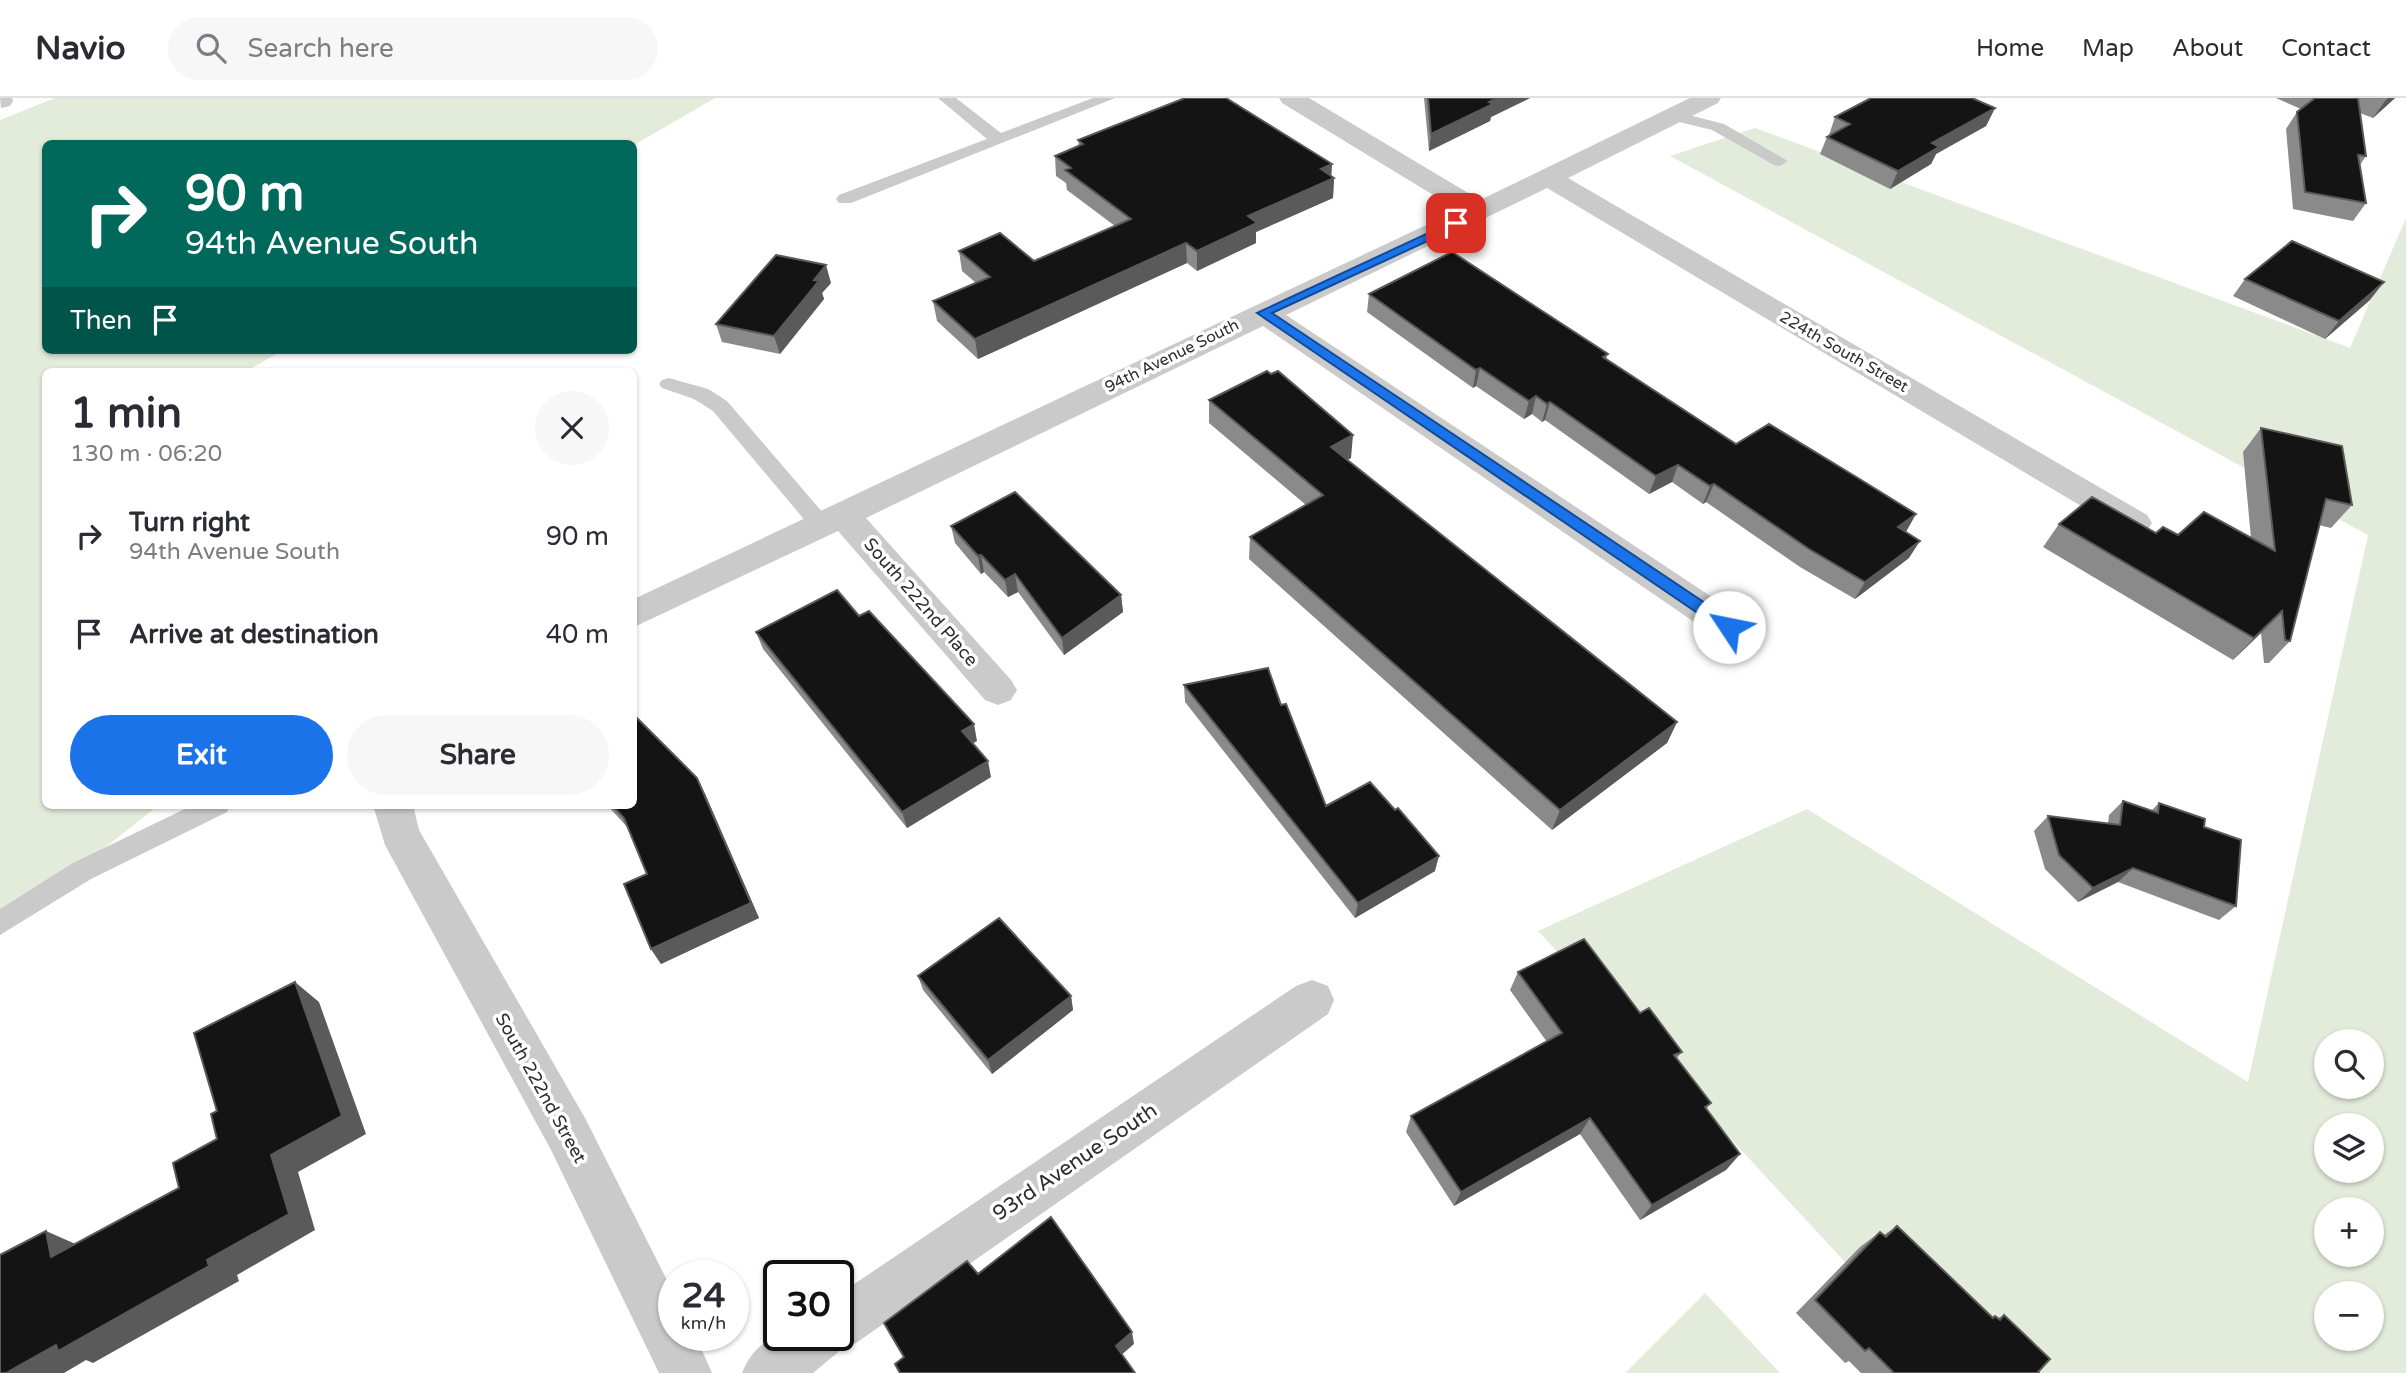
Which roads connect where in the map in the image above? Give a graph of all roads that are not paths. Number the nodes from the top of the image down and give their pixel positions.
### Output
1 (946, 98) edge
2 (1107, 98) edge
3 (1291, 98) edge
4 (1709, 98) edge
5 (1673, 116) junction
6 (999, 140) junction
7 (1780, 160) dead end
8 (1549, 178) junction
9 (845, 199) dead end
10 (1480, 212) junction
11 (1263, 313) junction
12 (669, 384) dead end
13 (832, 519) junction
14 (2140, 526) edge
15 (637, 613) edge
16 (1729, 627) dead end
17 (998, 690) dead end
18 (210, 809) edge
19 (394, 809) edge
20 (0, 923) edge
21 (1312, 1000) dead end
22 (854, 1314) edge
23 (800, 1351) edge
24 (686, 1373) edge
25 (768, 1373) edge

1 - 6 lane
2 - 6 lane
3 - 10 street
4 - 5 street, 94th Avenue South
5 - 7 lane
5 - 8 street, 94th Avenue South
6 - 9 lane
8 - 10 street, 94th Avenue South
8 - 14 street, 224th South Street
10 - 11 street, 94th Avenue South
11 - 13 street, 94th Avenue South
11 - 16 street
12 - 13 lane
13 - 15 street, 94th Avenue South
13 - 17 street, South 222nd Place
18 - 20 lane
19 - 24 street, South 222nd Street
21 - 22 street, 93rd Avenue South
23 - 25 street

